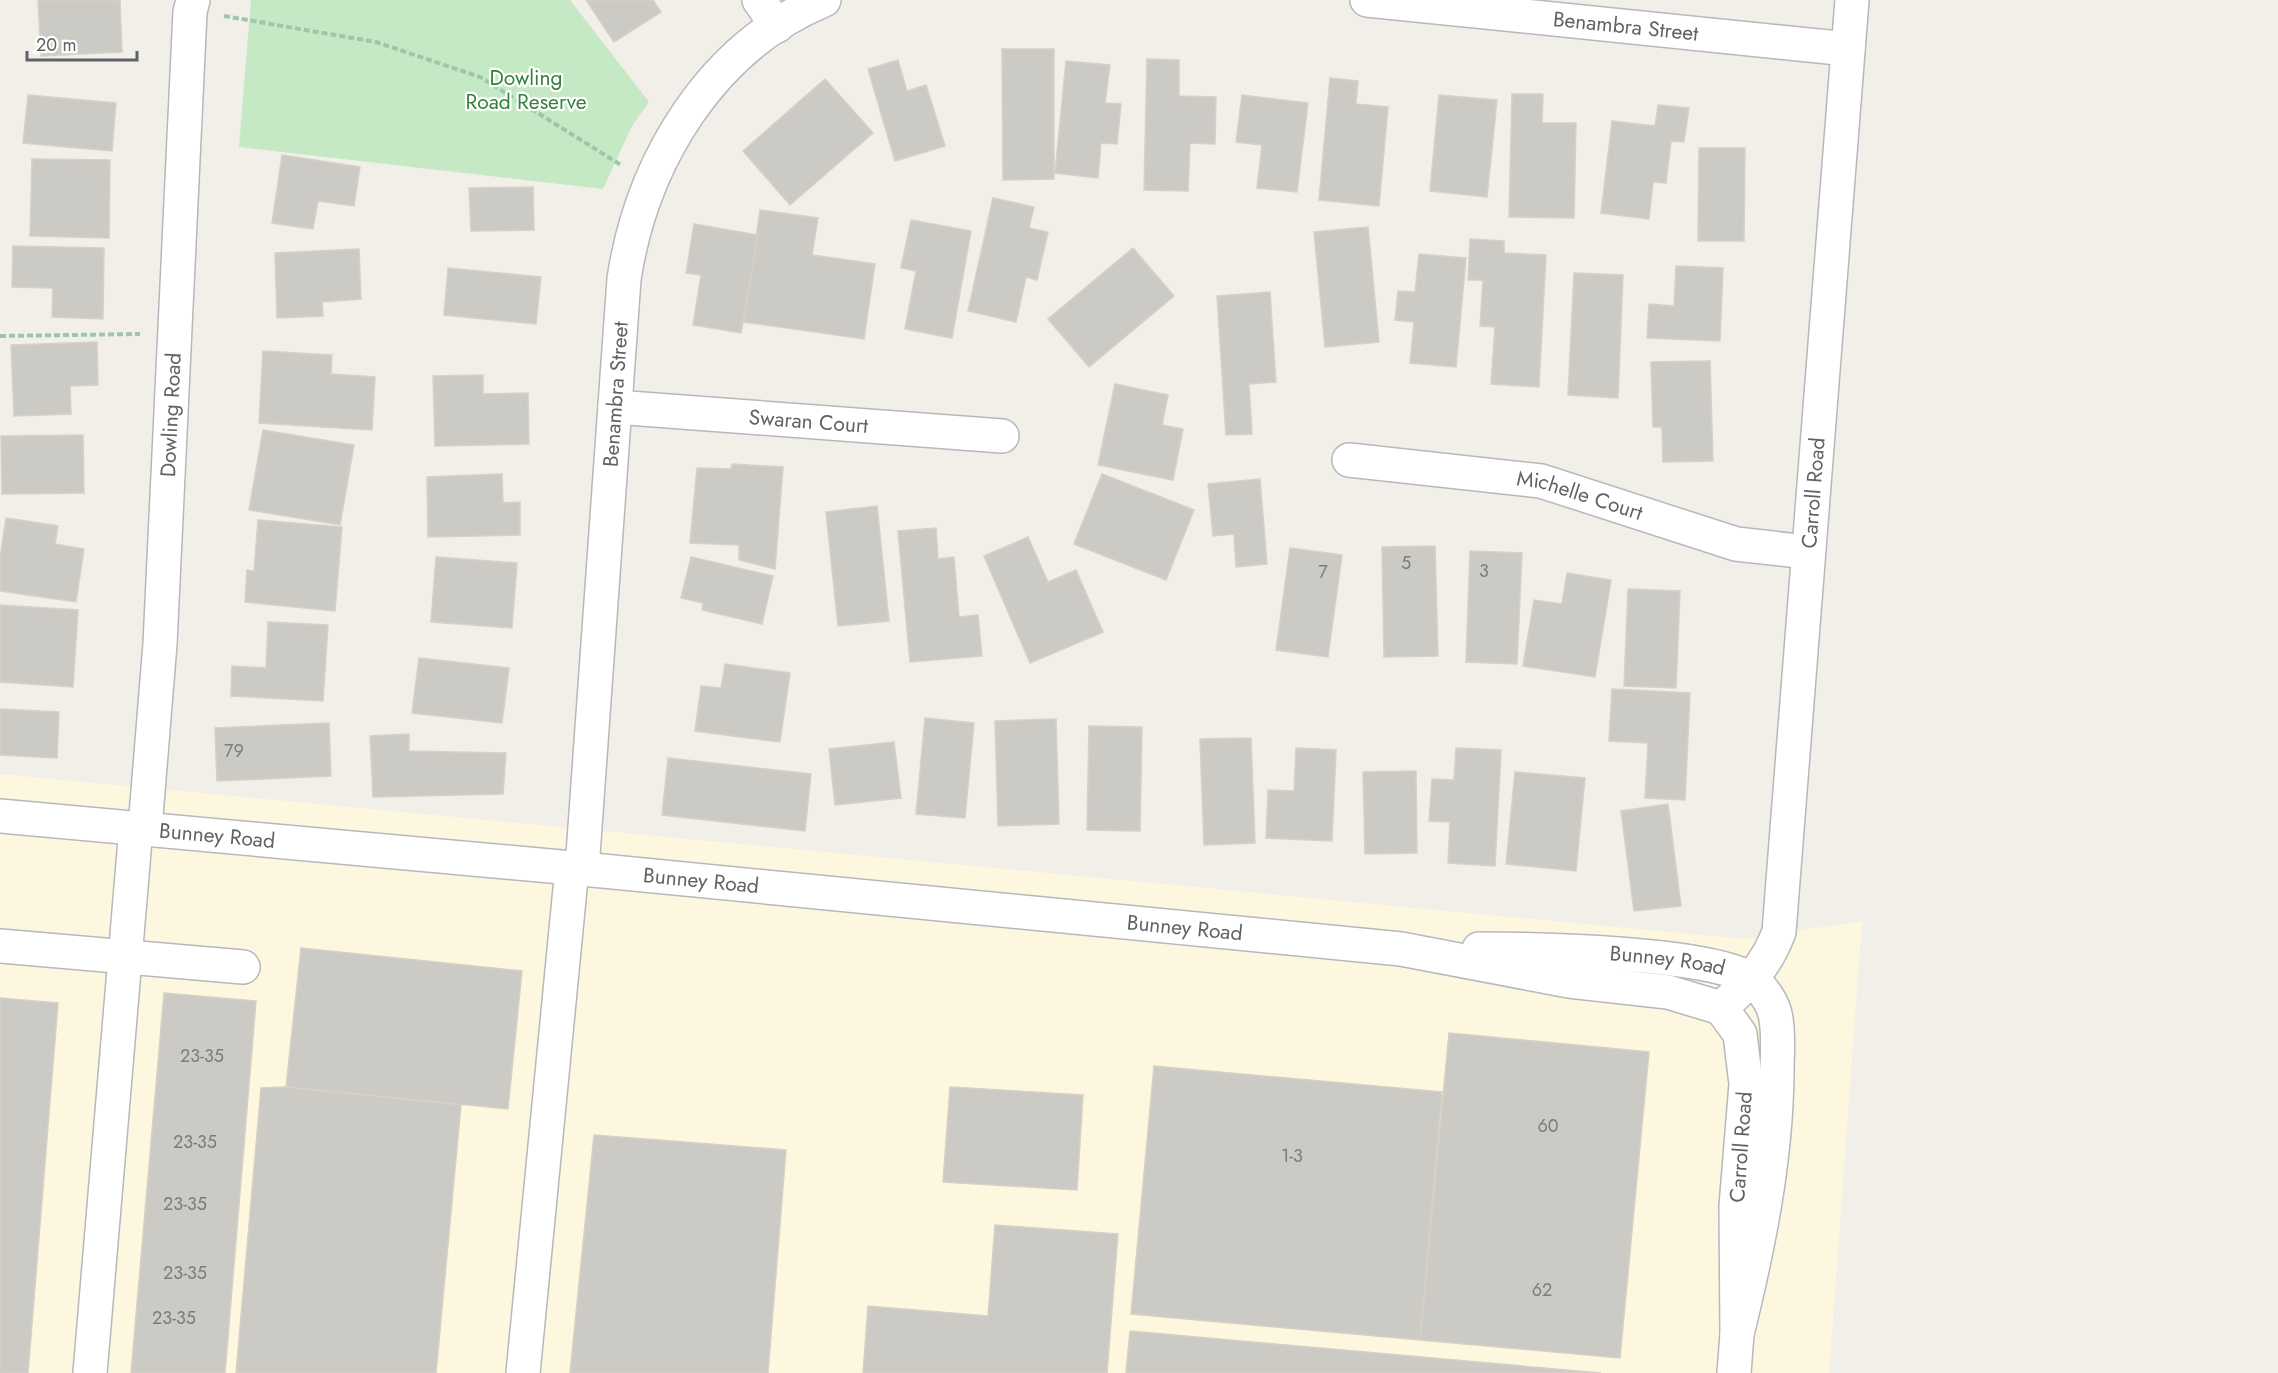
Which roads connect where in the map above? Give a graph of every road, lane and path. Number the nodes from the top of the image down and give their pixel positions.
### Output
1 (824, 0) edge
2 (1367, 0) edge
3 (1852, 0) edge
4 (192, 6) edge
5 (768, 13) edge
6 (1848, 49) junction
7 (649, 183) junction
8 (145, 334) dead end
9 (0, 336) edge
10 (615, 406) junction
11 (1002, 436) dead end
12 (1349, 460) dead end
13 (1807, 552) junction
14 (0, 816) edge
15 (141, 828) junction
16 (577, 869) junction
17 (0, 946) edge
18 (1401, 949) junction
19 (125, 956) junction
20 (243, 967) dead end
21 (1752, 979) junction
22 (1721, 1008) junction
23 (1737, 1334) junction
24 (90, 1373) edge
25 (523, 1373) edge
26 (1734, 1373) edge

1 - 5 street, Benambra Street
2 - 6 street, Benambra Street
3 - 6 street, Carroll Road
4 - 7 path
4 - 15 street, Dowling Road
5 - 7 street, Benambra Street
6 - 13 street, Carroll Road
7 - 10 street, Benambra Street
8 - 9 path
10 - 11 street, Swaran Court
10 - 16 street, Benambra Street
12 - 13 street, Michelle Court
13 - 21 street, Carroll Road
14 - 15 street, Bunney Road
15 - 16 street, Bunney Road
15 - 19 street, Dowling Road
16 - 18 street, Bunney Road
16 - 25 street, Benambra Street
17 - 19 street
18 - 21 street, Bunney Road
18 - 22 street, Bunney Road
19 - 20 street
19 - 24 street, Dowling Road
21 - 22 street, Carroll Road
21 - 23 street, Carroll Road
22 - 23 street, Carroll Road
23 - 26 street, Carroll Road

